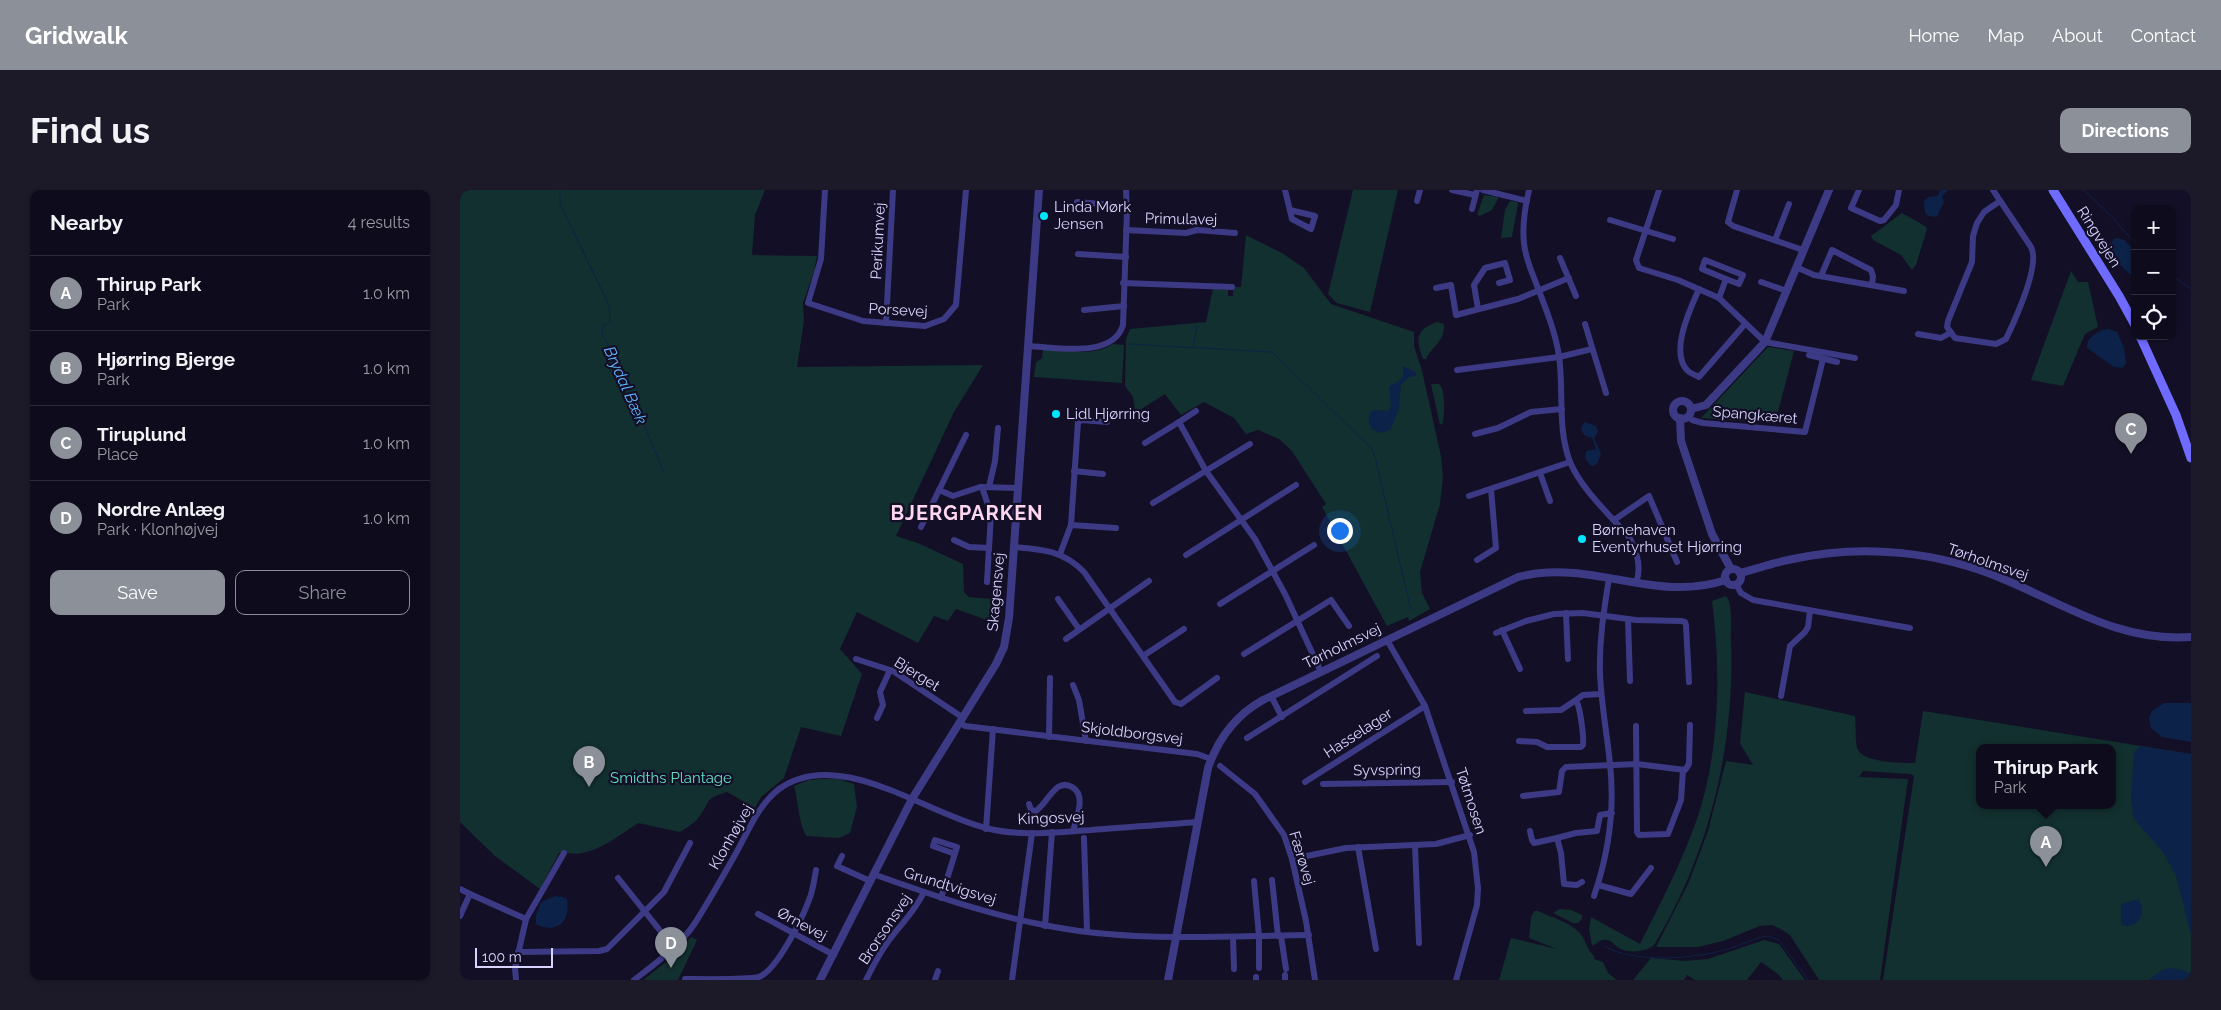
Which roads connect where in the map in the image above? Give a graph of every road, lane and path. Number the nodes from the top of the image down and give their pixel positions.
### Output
1 (825, 190) edge
2 (893, 190) edge
3 (966, 190) edge
4 (1039, 190) edge
5 (1126, 190) edge
6 (1285, 190) edge
7 (1420, 190) edge
8 (1452, 190) edge
9 (1482, 190) edge
10 (1529, 190) edge
11 (1659, 190) edge
12 (1737, 190) edge
13 (1829, 190) edge
14 (1859, 190) edge
15 (1899, 190) edge
16 (1993, 190) edge
17 (2053, 190) edge
18 (1476, 193) edge
19 (1526, 201) junction
20 (2000, 201) junction
21 (1077, 202) dead end
22 (1418, 202) dead end
23 (1789, 204) dead end
24 (1126, 206) junction
25 (1472, 209) dead end
26 (1290, 210) dead end
27 (1610, 220) dead end
28 (1126, 230) junction
29 (1646, 231) junction
30 (1235, 233) dead end
31 (1673, 240) dead end
32 (1775, 240) junction
33 (1804, 250) junction
34 (1078, 254) dead end
35 (1126, 257) junction
36 (1560, 258) dead end
37 (1796, 267) junction
38 (1821, 276) junction
39 (1569, 278) junction
40 (1726, 279) junction
41 (1761, 282) dead end
42 (1124, 283) junction
43 (1499, 283) dead end
44 (1872, 285) junction
45 (1232, 287) dead end
46 (1436, 288) dead end
47 (1699, 289) junction
48 (1787, 291) junction
49 (1904, 291) dead end
50 (1539, 292) junction
51 (1576, 296) dead end
52 (1718, 298) junction
53 (1124, 306) junction
54 (1478, 309) junction
55 (1084, 310) dead end
56 (2131, 317) edge
57 (886, 323) junction
58 (1585, 324) dead end
59 (1745, 324) junction
60 (1950, 333) junction
61 (1918, 334) dead end
62 (2142, 340) edge
63 (1764, 342) junction
64 (1028, 346) junction
65 (1592, 349) junction
66 (1809, 355) dead end
67 (1559, 357) junction
68 (1855, 358) dead end
69 (1823, 359) junction
70 (1837, 362) dead end
71 (1457, 370) dead end
72 (1606, 393) dead end
73 (1562, 409) junction
74 (1196, 411) dead end
75 (1686, 414) junction
76 (1107, 422) dead end
77 (1179, 422) junction
78 (998, 428) dead end
79 (1475, 434) dead end
80 (966, 435) dead end
81 (1145, 443) dead end
82 (1250, 444) dead end
83 (2191, 458) edge
84 (1570, 462) junction
85 (1074, 471) junction
86 (1206, 471) junction
87 (1540, 473) junction
88 (1103, 474) dead end
89 (1296, 485) dead end
90 (986, 487) junction
91 (1018, 488) junction
92 (1491, 489) junction
93 (939, 490) junction
94 (1469, 496) dead end
95 (1550, 501) dead end
96 (1153, 503) dead end
97 (1614, 520) junction
98 (1241, 521) junction
99 (1071, 525) junction
100 (921, 527) dead end
101 (1116, 528) dead end
102 (954, 540) dead end
103 (1314, 545) dead end
104 (1014, 547) junction
105 (989, 548) junction
106 (1060, 554) junction
107 (1186, 555) dead end
108 (1477, 560) dead end
109 (1677, 562) dead end
110 (1731, 569) junction
111 (1273, 570) junction
112 (1740, 573) junction
113 (1609, 578) junction
114 (1726, 580) junction
115 (1149, 581) dead end
116 (986, 582) dead end
117 (1636, 583) junction
118 (1736, 584) junction
119 (1058, 599) dead end
120 (1220, 604) dead end
121 (1109, 608) junction
122 (1810, 610) junction
123 (1566, 613) junction
124 (1603, 614) junction
125 (1628, 619) junction
126 (1297, 621) junction
127 (1349, 626) dead end
128 (1910, 628) dead end
129 (1079, 629) junction
130 (1184, 629) dead end
131 (2191, 637) edge
132 (1066, 639) dead end
133 (1387, 640) junction
134 (1244, 654) dead end
135 (1143, 656) junction
136 (1377, 656) dead end
137 (856, 659) dead end
138 (1568, 659) dead end
139 (1520, 669) dead end
140 (890, 670) junction
141 (1321, 672) junction
142 (1050, 678) dead end
143 (1217, 678) dead end
144 (1630, 681) dead end
145 (1689, 682) dead end
146 (1073, 685) dead end
147 (1601, 694) junction
148 (1271, 696) junction
149 (1781, 696) dead end
150 (1576, 700) junction
151 (1425, 706) junction
152 (1526, 711) dead end
153 (1282, 717) junction
154 (877, 718) dead end
155 (960, 720) junction
156 (1636, 726) dead end
157 (1690, 726) dead end
158 (993, 730) junction
159 (1049, 736) junction
160 (1247, 738) dead end
161 (1086, 741) junction
162 (1519, 741) dead end
163 (1211, 760) junction
164 (1637, 764) junction
165 (1610, 765) junction
166 (1220, 766) dead end
167 (1683, 770) junction
168 (1305, 782) dead end
169 (1452, 782) junction
170 (1323, 784) dead end
171 (1523, 796) dead end
172 (912, 799) junction
173 (1028, 804) dead end
174 (1612, 813) junction
175 (1197, 822) junction
176 (986, 828) junction
177 (1073, 831) junction
178 (1530, 831) dead end
179 (1052, 832) junction
180 (1032, 833) junction
181 (1470, 835) junction
182 (1084, 838) dead end
183 (1557, 838) junction
184 (690, 843) dead end
185 (1415, 846) junction
186 (1358, 847) junction
187 (564, 854) dead end
188 (955, 854) dead end
189 (842, 856) dead end
190 (1292, 859) junction
191 (1651, 868) dead end
192 (816, 870) dead end
193 (618, 878) dead end
194 (872, 878) junction
195 (1272, 880) dead end
196 (1254, 881) dead end
197 (1582, 882) dead end
198 (1598, 885) junction
199 (460, 889) edge
200 (924, 892) junction
201 (470, 894) junction
202 (1594, 896) dead end
203 (941, 898) junction
204 (645, 913) junction
205 (758, 914) dead end
206 (460, 916) edge
207 (526, 919) junction
208 (1020, 920) junction
209 (1045, 926) junction
210 (1086, 932) junction
211 (792, 933) junction
212 (1309, 935) junction
213 (1233, 936) junction
214 (1259, 936) junction
215 (1280, 936) junction
216 (1176, 938) junction
217 (1419, 943) dead end
218 (674, 948) junction
219 (1376, 949) dead end
220 (518, 952) junction
221 (834, 955) junction
222 (1259, 968) dead end
223 (1234, 969) dead end
224 (938, 971) dead end
225 (1285, 975) edge
226 (685, 979) dead end
227 (516, 980) edge
228 (634, 980) edge
229 (820, 980) edge
230 (866, 980) edge
231 (935, 980) edge
232 (1012, 980) edge
233 (1168, 980) edge
234 (1315, 980) edge
235 (1456, 980) edge

1 - 57 street, Porsevej
2 - 57 street, Perikumvej
3 - 57 street, Porsevej
4 - 64 street, Skagensvej
5 - 24 street, Primulavej
6 - 26 street
7 - 22 street
8 - 18 street
9 - 19 street
10 - 19 street
11 - 29 street
12 - 32 street
13 - 33 street
14 - 15 street
16 - 20 street
17 - 56 main road, Ringvejen
18 - 25 street
19 - 50 street
20 - 60 street
20 - 60 street
21 - 24 street, Primulavej
23 - 32 street
24 - 28 street, Primulavej
27 - 29 street
28 - 30 street, Primulavej
28 - 35 street, Primulavej
29 - 31 street
29 - 47 street
32 - 33 street
33 - 37 street
34 - 35 street
35 - 42 street, Primulavej
36 - 39 street
37 - 38 street
37 - 48 street
38 - 44 street
38 - 44 street
39 - 50 street
39 - 51 street
40 - 40 street
40 - 52 street
41 - 48 street
42 - 45 street
42 - 53 street, Primulavej
43 - 54 street
44 - 49 street
46 - 54 street
47 - 52 street
47 - 59 street
48 - 63 street
50 - 54 street
50 - 67 street
52 - 59 street
53 - 55 street
53 - 64 street, Primulavej
58 - 65 street
59 - 63 street
60 - 61 street
62 - 83 main road
63 - 68 street
63 - 75 street
64 - 91 street, Skagensvej
65 - 67 street
65 - 72 street
66 - 69 street
67 - 71 street
67 - 73 street
69 - 70 street
69 - 75 street, Spangkæret
73 - 79 street
73 - 84 street
74 - 77 street
75 - 110 street
76 - 85 street
77 - 81 street
77 - 86 street
78 - 90 street
80 - 93 street
82 - 86 street
84 - 87 street
84 - 97 street
85 - 88 street
85 - 99 street
86 - 96 street
86 - 98 street
87 - 92 street
87 - 95 street
89 - 98 street
90 - 91 street
90 - 93 street
90 - 105 street
91 - 104 street, Skagensvej
92 - 94 street
92 - 108 street
93 - 100 street
97 - 109 street
97 - 117 street
98 - 107 street
98 - 111 street
99 - 101 street
99 - 106 street
102 - 105 street
103 - 111 street
104 - 106 street
104 - 155 street, Skagensvej
105 - 116 street
106 - 121 street
110 - 112 street
110 - 114 street
111 - 120 street
111 - 126 street
112 - 118 street
112 - 131 street, Tørholmsvej
113 - 117 street, Tørholmsvej
113 - 124 street
113 - 133 street, Tørholmsvej
114 - 117 street, Tørholmsvej
114 - 118 street
115 - 121 street
118 - 122 street
119 - 129 street
121 - 129 street
121 - 135 street
122 - 128 street
122 - 149 street
123 - 124 street
123 - 138 street
123 - 139 street
124 - 125 street
124 - 147 street
125 - 144 street
125 - 145 street
126 - 127 street
126 - 134 street
126 - 141 street
129 - 132 street
130 - 135 street
133 - 141 street, Tørholmsvej
133 - 151 street, Tøtmosen
135 - 143 street
136 - 153 street
137 - 140 street, Bjerget
140 - 154 street
140 - 155 street, Bjerget
141 - 148 street, Tørholmsvej
142 - 159 street
146 - 161 street
147 - 150 street
147 - 165 street
148 - 153 street
148 - 163 street, Tørholmsvej
150 - 152 street
150 - 162 street
151 - 168 street, Hasselager
151 - 169 street, Tøtmosen
153 - 160 street
155 - 158 street, Skjoldborgsvej
155 - 172 street, Skagensvej
156 - 164 street
157 - 167 street
158 - 159 street, Skjoldborgsvej
158 - 176 street
159 - 161 street, Skjoldborgsvej
161 - 163 street, Skjoldborgsvej
163 - 175 street, Tørholmsvej
164 - 165 street
164 - 167 street
164 - 167 street
165 - 171 street
165 - 174 street
166 - 190 street, Færøvej
169 - 170 street, Syvspring
169 - 181 street, Tøtmosen
172 - 176 street, Kingosvej
172 - 194 street, Skagensvej
172 - 218 street, Klonhøjvej
173 - 177 street
174 - 183 street
174 - 198 street
175 - 177 street, Kingosvej
175 - 216 street, Tørholmsvej
176 - 180 street, Kingosvej
177 - 179 street, Kingosvej
178 - 183 street
179 - 180 street, Kingosvej
179 - 209 street
180 - 208 street
181 - 185 street
181 - 235 street, Tøtmosen
182 - 210 street
183 - 197 street
184 - 204 street
185 - 186 street
185 - 217 street
186 - 190 street
186 - 219 street
187 - 207 street
188 - 203 street
189 - 194 street, Grundtvigsvej
190 - 212 street, Færøvej
191 - 198 street
192 - 211 street
193 - 204 street
194 - 200 street, Grundtvigsvej
194 - 221 street, Skagensvej
195 - 215 street
196 - 214 street
198 - 202 street
199 - 201 street
200 - 203 street, Grundtvigsvej
200 - 230 street, Brorsonsvej
201 - 206 street
201 - 207 street
203 - 208 street, Grundtvigsvej
204 - 218 street
204 - 220 street
205 - 211 street, Ørnevej
207 - 220 street
208 - 209 street, Grundtvigsvej
208 - 232 street
209 - 210 street, Grundtvigsvej
210 - 216 street, Grundtvigsvej
211 - 221 street, Ørnevej
211 - 226 street
212 - 215 street, Grundtvigsvej
212 - 234 street, Færøvej
213 - 214 street, Grundtvigsvej
213 - 216 street, Grundtvigsvej
213 - 223 street
214 - 215 street, Grundtvigsvej
214 - 222 street
215 - 225 street
216 - 233 street, Tørholmsvej
218 - 228 street, Klonhøjvej
220 - 227 street
221 - 229 street, Skagensvej
224 - 231 street

